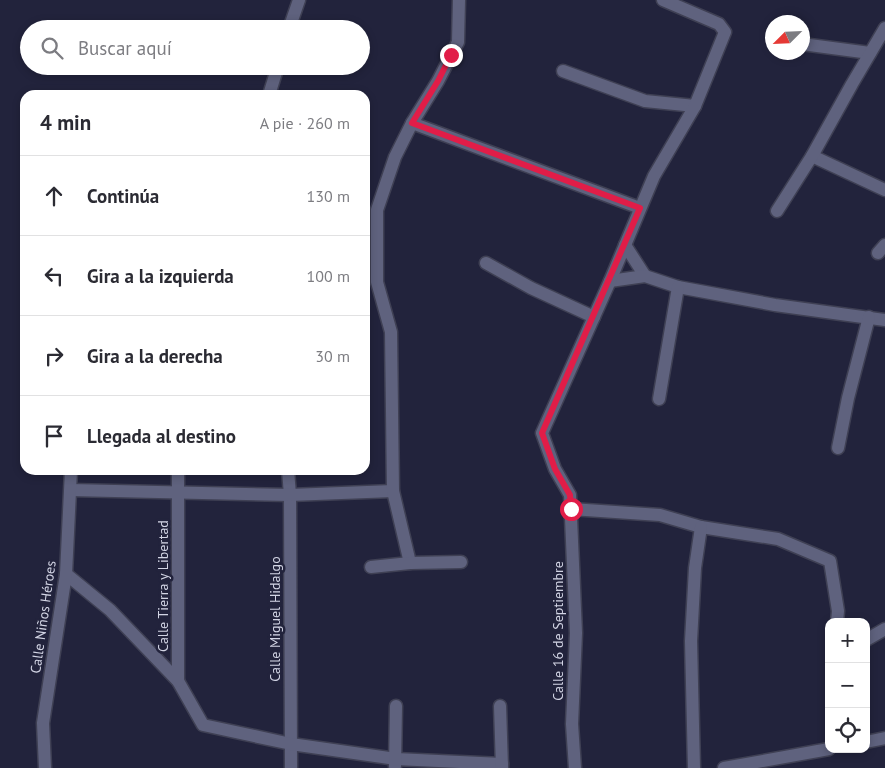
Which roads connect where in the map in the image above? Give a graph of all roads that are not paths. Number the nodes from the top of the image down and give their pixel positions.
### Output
1 (299, 0) edge
2 (459, 0) edge
3 (663, 0) edge
4 (292, 20) edge
5 (885, 28) edge
6 (810, 45) edge
7 (870, 53) junction
8 (563, 71) dead end
9 (275, 75) edge
10 (271, 90) edge
11 (695, 106) junction
12 (412, 123) junction
13 (812, 156) junction
14 (885, 190) edge
15 (640, 208) junction
16 (371, 210) edge
17 (777, 211) dead end
18 (625, 244) junction
19 (486, 263) dead end
20 (645, 276) junction
21 (610, 280) junction
22 (371, 282) edge
23 (678, 286) junction
24 (594, 317) junction
25 (870, 318) junction
26 (885, 320) edge
27 (659, 400) dead end
28 (838, 448) dead end
29 (71, 475) edge
30 (178, 475) edge
31 (288, 475) edge
32 (71, 490) junction
33 (393, 491) junction
34 (179, 492) junction
35 (290, 495) junction
36 (571, 509) junction
37 (701, 527) junction
38 (410, 562) junction
39 (461, 562) dead end
40 (371, 567) dead end
41 (66, 574) junction
42 (838, 618) edge
43 (885, 629) edge
44 (870, 638) edge
45 (178, 681) junction
46 (396, 706) dead end
47 (500, 706) dead end
48 (885, 738) edge
49 (870, 741) edge
50 (291, 744) junction
51 (825, 750) edge
52 (396, 764) edge
53 (502, 766) edge
54 (45, 768) edge
55 (291, 768) edge
56 (575, 768) edge
57 (694, 768) edge
58 (724, 768) edge

1 - 4 street
2 - 12 street
3 - 11 street
5 - 7 street
6 - 7 street
7 - 13 street
8 - 11 street
9 - 10 street
11 - 15 street
12 - 15 street
12 - 16 street
13 - 14 street
13 - 17 street
15 - 18 street
16 - 22 street
18 - 20 street
18 - 21 street
19 - 24 street
20 - 21 street
20 - 23 street
21 - 24 street
22 - 33 street
23 - 25 street
23 - 27 street
24 - 36 street, Calle 16 de Septiembre
25 - 26 street
25 - 28 street
29 - 32 street, Calle Niños Héroes
30 - 34 street, Calle Tierra y Libertad
31 - 35 street, Calle Miguel Hidalgo
32 - 34 street
32 - 41 street, Calle Niños Héroes
33 - 35 street
33 - 38 street
34 - 35 street
34 - 45 street, Calle Tierra y Libertad
35 - 50 street, Calle Miguel Hidalgo
36 - 37 street
36 - 56 street, Calle 16 de Septiembre
37 - 42 street
37 - 57 street
38 - 39 street
38 - 40 street
41 - 45 street
41 - 54 street, Calle Niños Héroes
43 - 44 street
45 - 50 street
46 - 52 street
47 - 53 street
48 - 49 street
50 - 52 street
50 - 55 street, Calle Miguel Hidalgo
51 - 58 street
52 - 53 street

